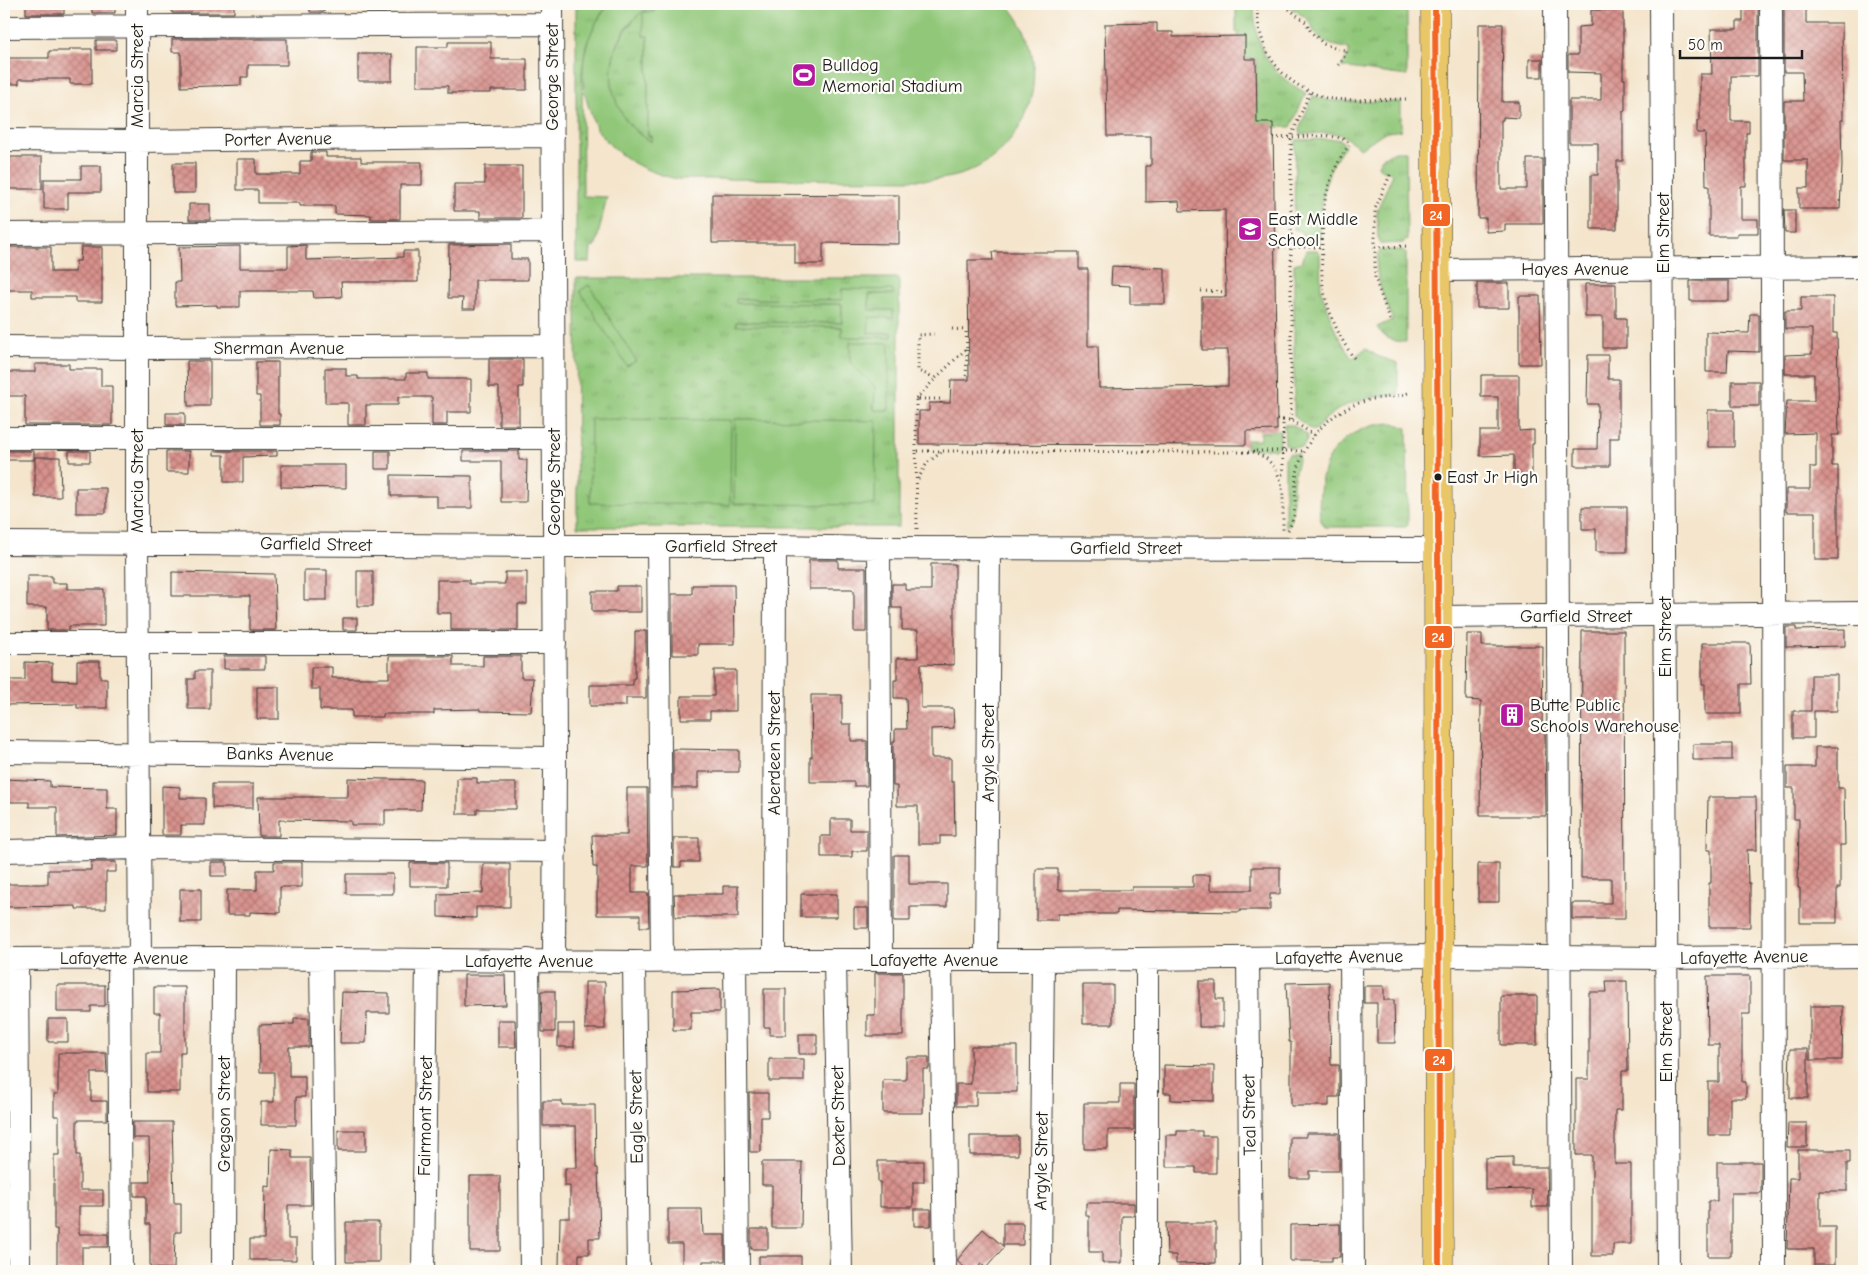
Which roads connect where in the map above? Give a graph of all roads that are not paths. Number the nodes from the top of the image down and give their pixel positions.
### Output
1 (1435, 4) edge
2 (1555, 4) edge
3 (1661, 4) edge
4 (1771, 4) edge
5 (552, 14) edge
6 (136, 15) edge
7 (4, 27) edge
8 (553, 136) junction
9 (4, 140) edge
10 (136, 141) junction
11 (553, 231) junction
12 (136, 233) junction
13 (4, 234) edge
14 (1864, 267) edge
15 (1663, 268) junction
16 (1771, 268) junction
17 (1555, 269) junction
18 (1436, 270) junction
19 (554, 346) junction
20 (4, 347) edge
21 (136, 348) junction
22 (4, 438) edge
23 (136, 438) junction
24 (554, 438) junction
25 (4, 543) edge
26 (136, 543) junction
27 (554, 546) junction
28 (658, 546) junction
29 (775, 546) junction
30 (990, 547) junction
31 (879, 548) junction
32 (1438, 549) junction
33 (1864, 613) edge
34 (1772, 614) junction
35 (1665, 615) junction
36 (1557, 616) junction
37 (1438, 617) junction
38 (555, 642) junction
39 (4, 643) edge
40 (138, 643) junction
41 (4, 752) edge
42 (139, 753) junction
43 (555, 758) junction
44 (139, 848) junction
45 (4, 851) edge
46 (555, 851) junction
47 (1438, 956) junction
48 (1559, 956) junction
49 (1864, 956) edge
50 (1351, 957) junction
51 (1775, 957) junction
52 (129, 958) junction
53 (224, 958) junction
54 (1248, 958) junction
55 (1666, 958) junction
56 (10, 959) edge
57 (321, 959) junction
58 (1147, 959) junction
59 (427, 960) junction
60 (528, 960) junction
61 (554, 960) junction
62 (735, 960) junction
63 (774, 960) junction
64 (835, 960) junction
65 (881, 960) junction
66 (941, 960) junction
67 (986, 960) junction
68 (1043, 960) junction
69 (662, 961) junction
70 (634, 962) junction
71 (19, 1271) edge
72 (120, 1271) edge
73 (223, 1271) edge
74 (325, 1271) edge
75 (423, 1271) edge
76 (531, 1271) edge
77 (638, 1271) edge
78 (738, 1271) edge
79 (841, 1271) edge
80 (944, 1271) edge
81 (1040, 1271) edge
82 (1147, 1271) edge
83 (1251, 1271) edge
84 (1353, 1271) edge
85 (1439, 1271) edge
86 (1561, 1271) edge
87 (1668, 1271) edge
88 (1774, 1271) edge

1 - 18 main road
2 - 17 street
3 - 15 street, Elm Street
4 - 16 street
5 - 6 street
5 - 8 street, George Street
6 - 7 street
6 - 10 street, Marcia Street
8 - 10 street, Porter Avenue
8 - 11 street, George Street
9 - 10 street, Porter Avenue
10 - 12 street, Marcia Street
11 - 12 street
11 - 19 street, George Street
12 - 13 street
12 - 21 street, Marcia Street
14 - 16 street, Hayes Avenue
15 - 16 street, Hayes Avenue
15 - 17 street, Hayes Avenue
15 - 35 street, Elm Street
16 - 34 street
17 - 18 street, Hayes Avenue
17 - 36 street
18 - 32 main road
19 - 21 street, Sherman Avenue
19 - 24 street, George Street
20 - 21 street, Sherman Avenue
21 - 23 street, Marcia Street
22 - 23 street
23 - 24 street
23 - 26 street, Marcia Street
24 - 27 street, George Street
25 - 26 street, Garfield Street
26 - 27 street, Garfield Street
26 - 40 street, Marcia Street
27 - 28 street, Garfield Street
27 - 38 street, George Street
28 - 29 street, Garfield Street
28 - 69 street
29 - 31 street, Garfield Street
29 - 63 street, Aberdeen Street
30 - 31 street, Garfield Street
30 - 32 street, Garfield Street
30 - 67 street, Argyle Street
31 - 65 street
32 - 37 main road
33 - 34 street, Garfield Street
34 - 35 street, Garfield Street
34 - 51 street
35 - 36 street, Garfield Street
35 - 55 street, Elm Street
36 - 37 street, Garfield Street
36 - 48 street
37 - 47 main road
38 - 40 street
38 - 43 street, George Street
39 - 40 street
40 - 42 street, Marcia Street
41 - 42 street, Banks Avenue
42 - 43 street, Banks Avenue
42 - 44 street, Marcia Street
43 - 46 street, George Street
44 - 45 street
44 - 46 street
44 - 52 street, Marcia Street
46 - 61 street, George Street
47 - 48 street, Lafayette Avenue
47 - 50 street, Lafayette Avenue
47 - 85 main road
48 - 55 street, Lafayette Avenue
48 - 86 street
49 - 51 street, Lafayette Avenue
50 - 54 street, Lafayette Avenue
50 - 84 street
51 - 55 street, Lafayette Avenue
51 - 88 street
52 - 53 street, Lafayette Avenue
52 - 56 street, Lafayette Avenue
52 - 72 street, Marcia Street
53 - 57 street, Lafayette Avenue
53 - 73 street, Gregson Street
54 - 58 street, Lafayette Avenue
54 - 83 street, Teal Street
55 - 87 street, Elm Street
56 - 71 street
57 - 59 street, Lafayette Avenue
57 - 74 street
58 - 68 street, Lafayette Avenue
58 - 82 street
59 - 60 street, Lafayette Avenue
59 - 75 street, Fairmont Street
60 - 61 street, Lafayette Avenue
60 - 76 street
61 - 70 street, Lafayette Avenue
62 - 63 street, Lafayette Avenue
62 - 69 street, Lafayette Avenue
62 - 78 street
63 - 64 street, Lafayette Avenue
64 - 65 street, Lafayette Avenue
64 - 79 street, Dexter Street
65 - 66 street, Lafayette Avenue
66 - 67 street, Lafayette Avenue
66 - 80 street
67 - 68 street, Lafayette Avenue
68 - 81 street, Argyle Street
69 - 70 street, Lafayette Avenue
70 - 77 street, Eagle Street

